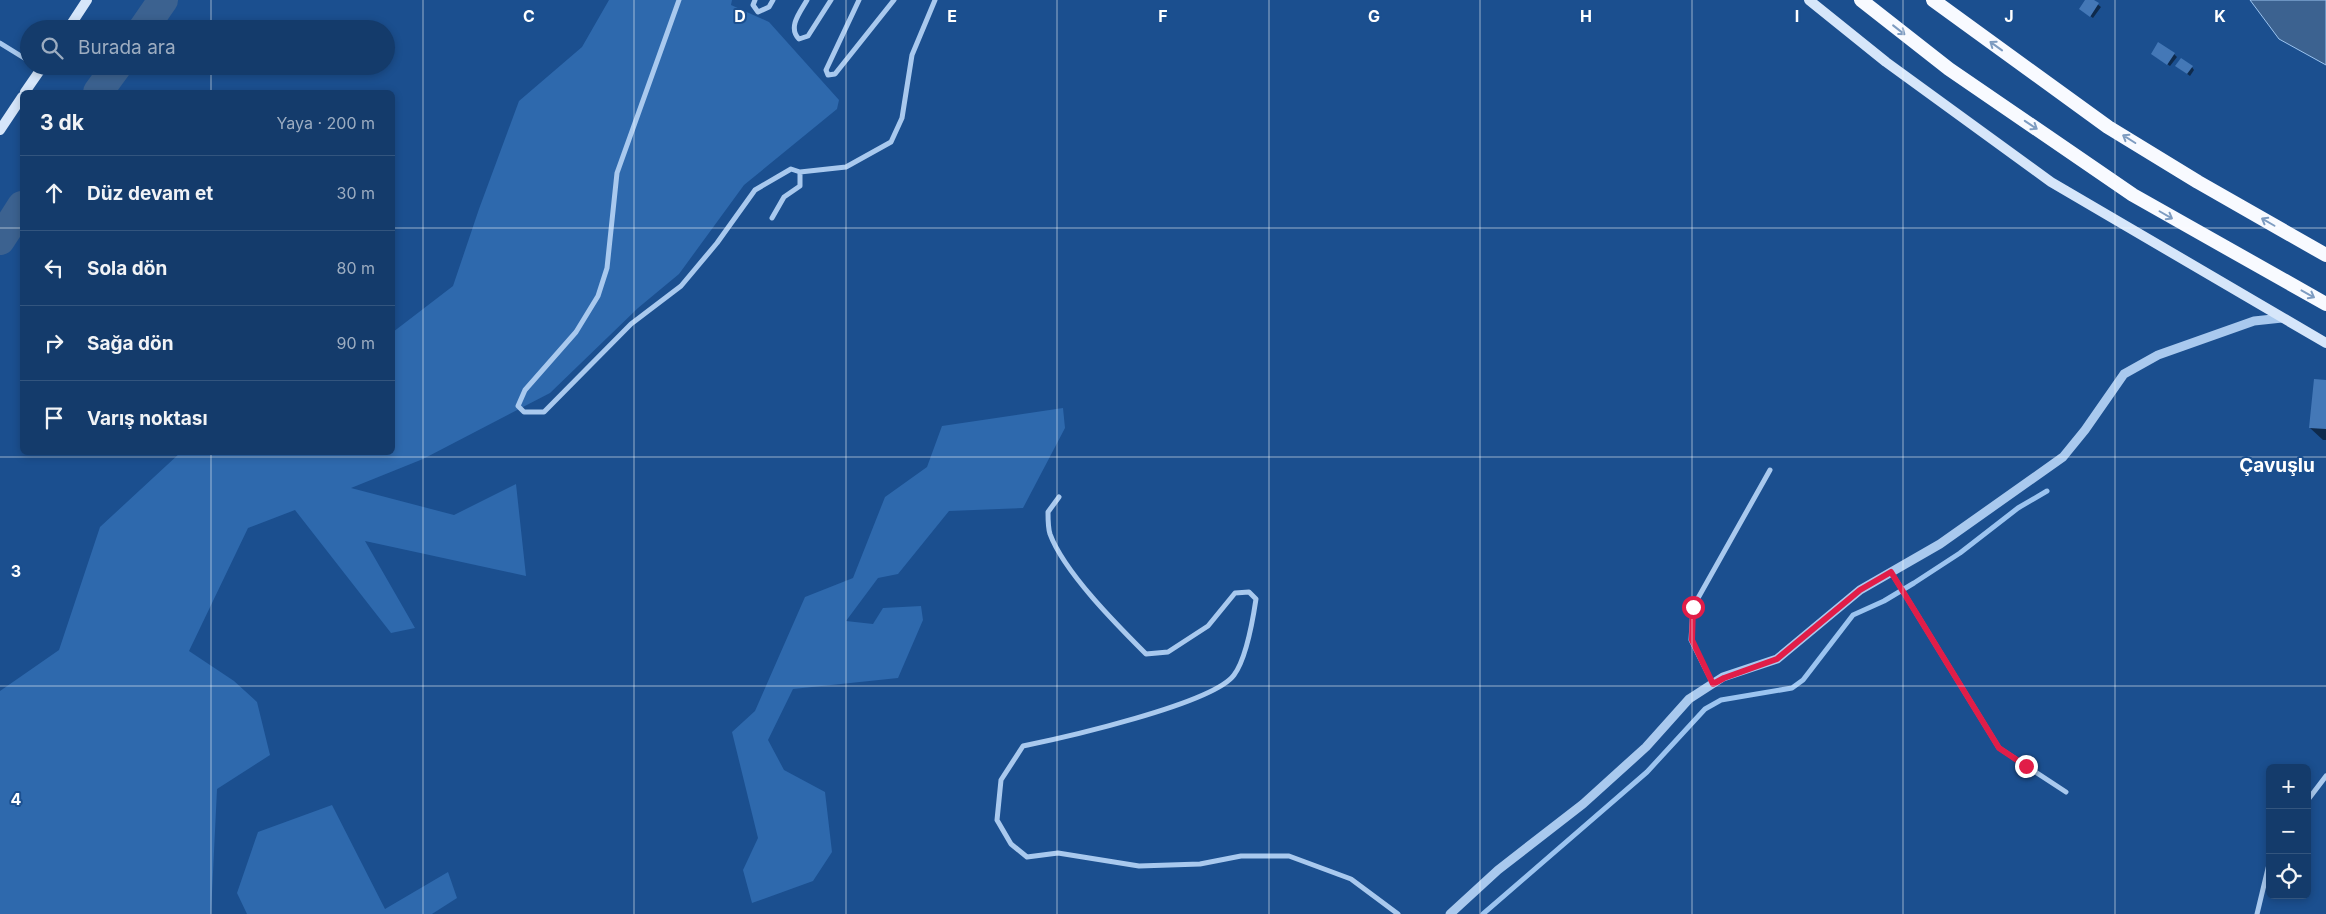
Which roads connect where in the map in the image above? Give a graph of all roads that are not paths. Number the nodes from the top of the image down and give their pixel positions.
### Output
1 (87, 0) edge
2 (679, 0) edge
3 (755, 0) edge
4 (773, 0) edge
5 (807, 0) edge
6 (831, 0) edge
7 (859, 0) edge
8 (894, 0) edge
9 (935, 0) edge
10 (1809, 0) edge
11 (1861, 0) edge
12 (1933, 0) edge
13 (74, 20) edge
14 (0, 43) edge
15 (20, 55) edge
16 (36, 75) edge
17 (26, 90) edge
18 (20, 100) edge
19 (0, 130) edge
20 (800, 172) junction
21 (772, 218) dead end
22 (2287, 232) junction
23 (2326, 247) edge
24 (2326, 255) edge
25 (2326, 304) edge
26 (2282, 318) junction
27 (2326, 343) edge
28 (1770, 470) dead end
29 (1059, 496) dead end
30 (1891, 572) junction
31 (1713, 684) junction
32 (2326, 776) edge
33 (2066, 792) dead end
34 (2311, 796) edge
35 (2266, 877) edge
36 (1453, 913) edge
37 (1398, 914) edge
38 (2257, 914) edge

1 - 13 main road
2 - 20 street
3 - 4 street
5 - 6 street
7 - 8 street
9 - 20 street
10 - 26 main road
11 -> 25 highway
22 -> 12 highway
14 - 15 street
16 - 17 main road
18 - 19 main road
20 - 21 street
22 - 23 highway
22 - 24 highway
26 - 27 main road
26 - 30 street
28 - 31 street
29 - 37 street
30 - 31 street
30 - 33 street
31 - 36 street
32 - 34 street
35 - 38 street

